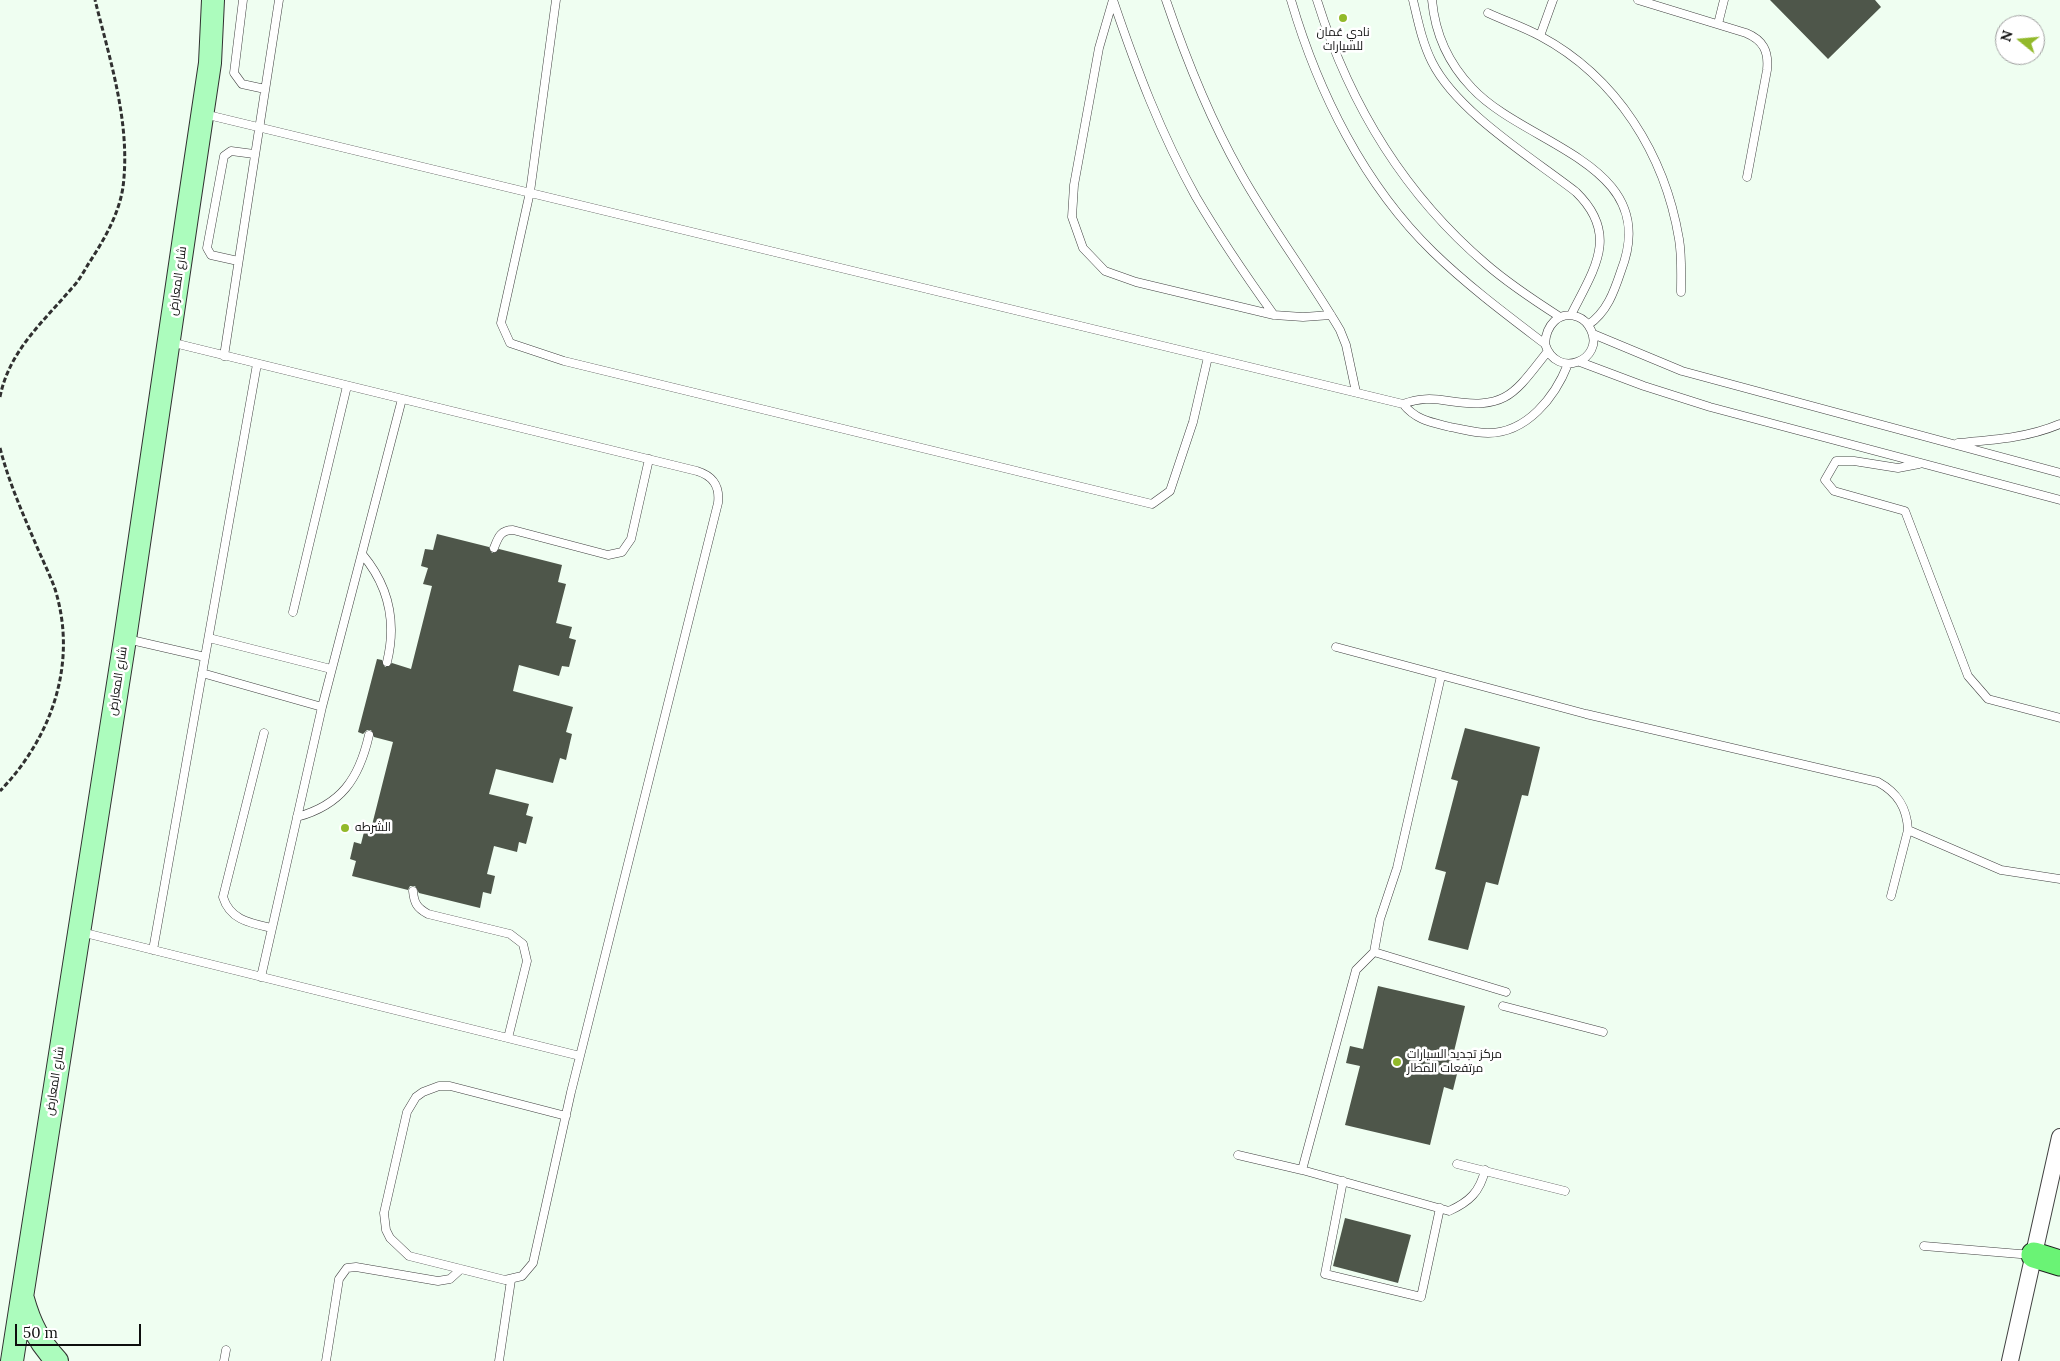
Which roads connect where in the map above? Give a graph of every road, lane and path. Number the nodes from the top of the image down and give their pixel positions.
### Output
1 (95, 0) edge
2 (213, 0) edge
3 (243, 0) edge
4 (278, 0) edge
5 (556, 0) edge
6 (1113, 0) edge
7 (1166, 0) edge
8 (1290, 0) edge
9 (1316, 0) edge
10 (1413, 0) edge
11 (1432, 0) edge
12 (1553, 0) edge
13 (1638, 0) edge
14 (1724, 0) edge
15 (1488, 13) dead end
16 (1718, 24) junction
17 (1540, 36) junction
18 (265, 89) junction
19 (202, 114) junction
20 (259, 126) junction
21 (254, 154) junction
22 (1747, 177) dead end
23 (530, 192) junction
24 (238, 261) junction
25 (1682, 292) dead end
26 (1274, 315) junction
27 (1331, 315) junction
28 (1571, 315) junction
29 (1560, 317) junction
30 (1588, 325) junction
31 (1593, 334) junction
32 (169, 342) junction
33 (1546, 348) junction
34 (224, 356) junction
35 (1208, 356) junction
36 (1580, 362) junction
37 (257, 364) junction
38 (1568, 364) junction
39 (347, 386) junction
40 (1356, 392) junction
41 (0, 397) edge
42 (402, 400) junction
43 (1403, 404) junction
44 (2060, 424) edge
45 (1951, 443) junction
46 (0, 448) edge
47 (649, 460) junction
48 (1921, 463) junction
49 (2060, 473) edge
50 (2060, 500) edge
51 (494, 548) dead end
52 (362, 554) junction
53 (293, 612) dead end
54 (209, 638) junction
55 (125, 639) junction
56 (1336, 647) dead end
57 (205, 657) junction
58 (387, 662) dead end
59 (331, 669) junction
60 (202, 673) junction
61 (1441, 676) junction
62 (322, 706) junction
63 (2060, 718) edge
64 (264, 733) dead end
65 (369, 735) dead end
66 (0, 791) edge
67 (297, 817) junction
68 (1908, 830) junction
69 (2060, 876) edge
70 (413, 891) dead end
71 (1891, 896) dead end
72 (272, 928) junction
73 (79, 931) junction
74 (153, 950) junction
75 (1374, 952) junction
76 (261, 977) junction
77 (1506, 992) dead end
78 (1503, 1006) dead end
79 (1603, 1032) dead end
80 (508, 1038) junction
81 (580, 1056) junction
82 (566, 1116) junction
83 (2060, 1137) edge
84 (1238, 1154) dead end
85 (1457, 1164) dead end
86 (1302, 1170) junction
87 (1485, 1170) junction
88 (1343, 1181) junction
89 (1566, 1191) dead end
90 (1440, 1208) junction
91 (1924, 1246) dead end
92 (2034, 1255) junction
93 (2060, 1262) edge
94 (460, 1269) junction
95 (511, 1280) junction
96 (22, 1294) junction
97 (226, 1350) dead end
98 (15, 1360) edge
99 (57, 1361) edge
100 (224, 1361) edge
101 (326, 1361) edge
102 (499, 1361) edge
103 (2010, 1361) edge

1 - 41 path
2 - 19 main road, شارع المعارض
3 - 18 lane
4 - 18 lane
5 - 23 lane
6 - 26 lane
6 - 26 lane
7 - 27 lane
8 - 33 lane
9 - 29 lane
10 - 28 lane
11 - 30 lane
12 - 17 lane
13 - 16 lane
14 - 16 lane
15 - 17 lane
16 - 22 lane
17 - 25 lane
18 - 20 lane
19 - 20 lane
19 - 32 main road, شارع المعارض
20 - 21 lane
20 - 23 lane
21 - 24 lane
21 - 24 lane
23 - 35 lane
23 - 35 lane
24 - 34 lane
26 - 27 lane
27 - 40 lane
28 - 29 lane
28 - 30 lane
29 - 33 lane
30 - 31 lane
31 - 36 lane
31 - 45 lane
32 - 34 lane
32 - 55 main road, شارع المعارض
33 - 38 lane
33 - 43 lane
34 - 37 lane
35 - 40 lane
36 - 38 lane
36 - 48 lane
37 - 39 lane
37 - 54 lane
38 - 43 lane
39 - 42 lane
39 - 53 lane
40 - 43 lane
42 - 47 lane
42 - 52 lane
44 - 45 lane
45 - 49 lane
46 - 66 path
47 - 51 lane
47 - 81 lane
48 - 50 lane
48 - 63 lane
52 - 58 lane
52 - 59 lane
54 - 57 lane
54 - 59 lane
55 - 57 lane
55 - 73 main road, شارع المعارض
56 - 61 lane
57 - 60 lane
59 - 62 lane
60 - 62 lane
60 - 74 lane
61 - 68 lane
61 - 75 lane
62 - 67 lane
64 - 72 lane
65 - 67 lane
67 - 72 lane
68 - 69 lane
68 - 71 lane
70 - 80 lane
72 - 76 lane
73 - 74 lane
73 - 96 main road, شارع المعارض
74 - 76 lane
75 - 77 lane
75 - 86 lane
76 - 80 lane
78 - 79 lane
80 - 81 lane
81 - 82 lane
82 - 94 lane
82 - 95 lane
83 - 92 street
84 - 86 lane
85 - 87 lane
86 - 88 lane
87 - 89 lane
87 - 90 lane
88 - 90 lane
88 - 90 lane
91 - 92 lane
92 - 93 main road
92 - 103 street
94 - 95 lane
94 - 101 lane
95 - 102 lane
96 - 98 main road, شارع المعارض
96 - 99 main road
97 - 100 lane

